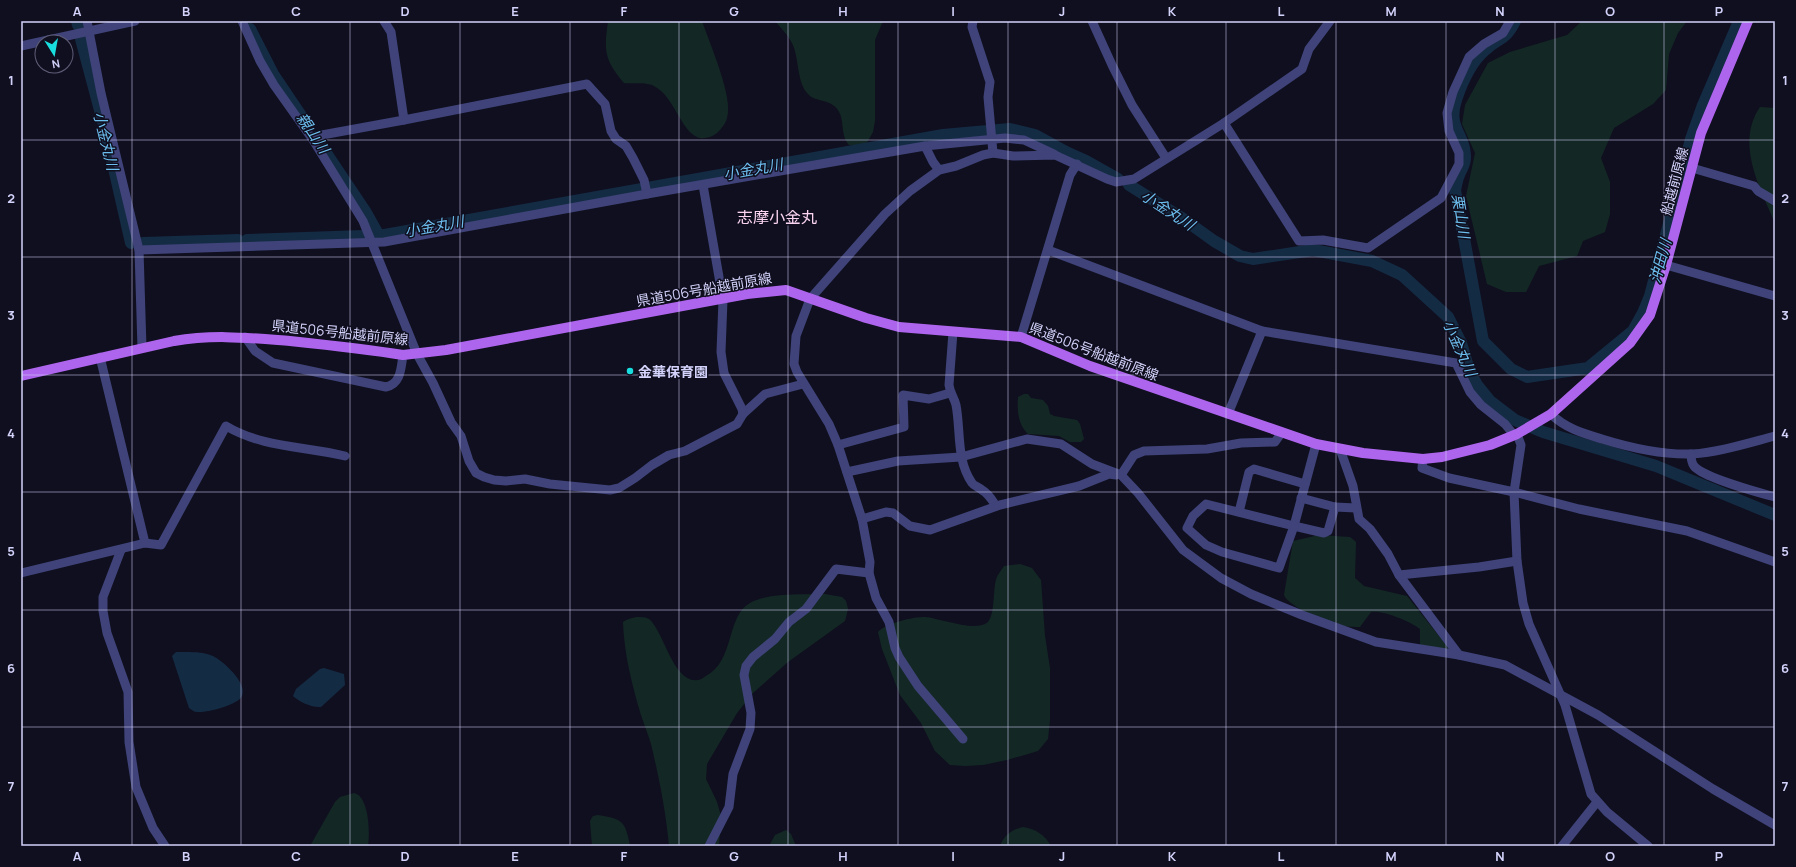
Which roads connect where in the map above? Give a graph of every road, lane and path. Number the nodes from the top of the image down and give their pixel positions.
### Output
1 (86, 21) edge
2 (135, 21) edge
3 (242, 21) edge
4 (384, 21) edge
5 (973, 21) edge
6 (1092, 21) edge
7 (1330, 21) edge
8 (1510, 21) edge
9 (1748, 21) edge
10 (89, 32) junction
11 (21, 46) edge
12 (404, 120) junction
13 (1224, 123) junction
14 (314, 136) junction
15 (992, 139) junction
16 (925, 146) junction
17 (993, 153) junction
18 (1055, 155) junction
19 (1166, 158) junction
20 (1077, 164) junction
21 (1692, 168) junction
22 (939, 170) junction
23 (703, 185) junction
24 (647, 194) junction
25 (1775, 200) edge
26 (372, 242) junction
27 (139, 250) junction
28 (1048, 250) junction
29 (1666, 265) junction
30 (1775, 296) edge
31 (810, 299) junction
32 (724, 300) junction
33 (1262, 331) junction
34 (953, 332) junction
35 (1021, 337) junction
36 (244, 338) junction
37 (142, 348) junction
38 (417, 354) junction
39 (403, 355) junction
40 (100, 358) junction
41 (21, 376) edge
42 (803, 384) junction
43 (950, 393) junction
44 (743, 414) junction
45 (1228, 414) junction
46 (1551, 414) junction
47 (1534, 423) joint
48 (1282, 432) junction
49 (1515, 435) junction
50 (1775, 436) edge
51 (1316, 444) junction
52 (838, 445) junction
53 (1340, 449) junction
54 (1691, 454) junction
55 (345, 456) dead end
56 (961, 457) junction
57 (1423, 459) junction
58 (846, 472) junction
59 (1121, 475) junction
60 (1305, 484) junction
61 (1514, 492) junction
62 (1775, 497) edge
63 (1301, 498) junction
64 (996, 506) junction
65 (1335, 507) junction
66 (1356, 508) junction
67 (1239, 512) junction
68 (862, 519) junction
69 (1294, 526) junction
70 (145, 544) junction
71 (121, 550) junction
72 (1517, 562) junction
73 (1775, 562) edge
74 (21, 573) edge
75 (869, 573) junction
76 (1399, 575) junction
77 (1459, 655) junction
78 (1561, 695) junction
79 (963, 739) dead end
80 (1597, 802) junction
81 (1775, 825) edge
82 (165, 846) edge
83 (709, 846) edge
84 (1562, 846) edge
85 (1648, 846) edge

1 - 10 street
2 - 10 street
3 - 14 street
4 - 12 street
5 - 15 street
6 - 19 street
7 - 13 street
8 - 13 street
9 - 21 main road, 船越前原線
10 - 11 street
10 - 27 street
12 - 14 street
12 - 24 street
13 - 19 street
14 - 26 street
15 - 16 street
15 - 17 street
15 - 18 street
16 - 22 street
16 - 23 street
17 - 18 street
17 - 22 street
18 - 20 street
19 - 20 street
20 - 28 street
21 - 25 street
21 - 29 main road, 船越前原線
22 - 31 street
23 - 24 street
23 - 32 street
24 - 26 street
26 - 27 street
26 - 38 street
27 - 37 street
28 - 33 street
28 - 35 street
29 - 30 street
29 - 46 main road, 船越前原線
31 - 32 main road, 県道506号船越前原線
31 - 34 main road, 県道506号船越前原線
31 - 42 street
32 - 38 main road, 県道506号船越前原線
32 - 44 street
33 - 45 street
33 - 49 street
34 - 35 main road, 県道506号船越前原線
34 - 43 street
35 - 45 main road, 県道506号船越前原線
36 - 37 main road, 県道506号船越前原線
36 - 39 main road, 県道506号船越前原線
36 - 39 street
37 - 40 main road, 県道506号船越前原線
38 - 39 main road, 県道506号船越前原線
38 - 44 street
40 - 41 main road, 県道506号船越前原線
40 - 70 street
42 - 44 street
42 - 52 street
43 - 52 street
43 - 56 street
45 - 48 main road, 県道506号船越前原線
46 - 47 main road, 船越前原線
46 - 54 street
47 - 49 main road, 県道506号船越前原線
48 - 51 main road, 県道506号船越前原線
48 - 59 street
49 - 57 main road, 県道506号船越前原線
49 - 61 street
50 - 54 street
51 - 53 main road, 県道506号船越前原線
51 - 60 street
52 - 58 street
53 - 57 main road, 県道506号船越前原線
53 - 66 street
54 - 62 street
55 - 70 street
56 - 58 street
56 - 59 street
56 - 64 street
57 - 61 street
58 - 68 street
59 - 64 street
59 - 77 street
60 - 63 street
60 - 67 street
61 - 72 street
61 - 73 street
63 - 65 street
63 - 69 street
64 - 68 street
65 - 66 street
65 - 69 street
66 - 76 street
67 - 69 street
67 - 69 street
68 - 75 street
70 - 71 street
71 - 74 street
71 - 82 street
72 - 76 street
72 - 78 street
75 - 79 street
75 - 83 street
76 - 77 street
77 - 78 street
78 - 80 street
78 - 81 street
80 - 84 street
80 - 85 street

